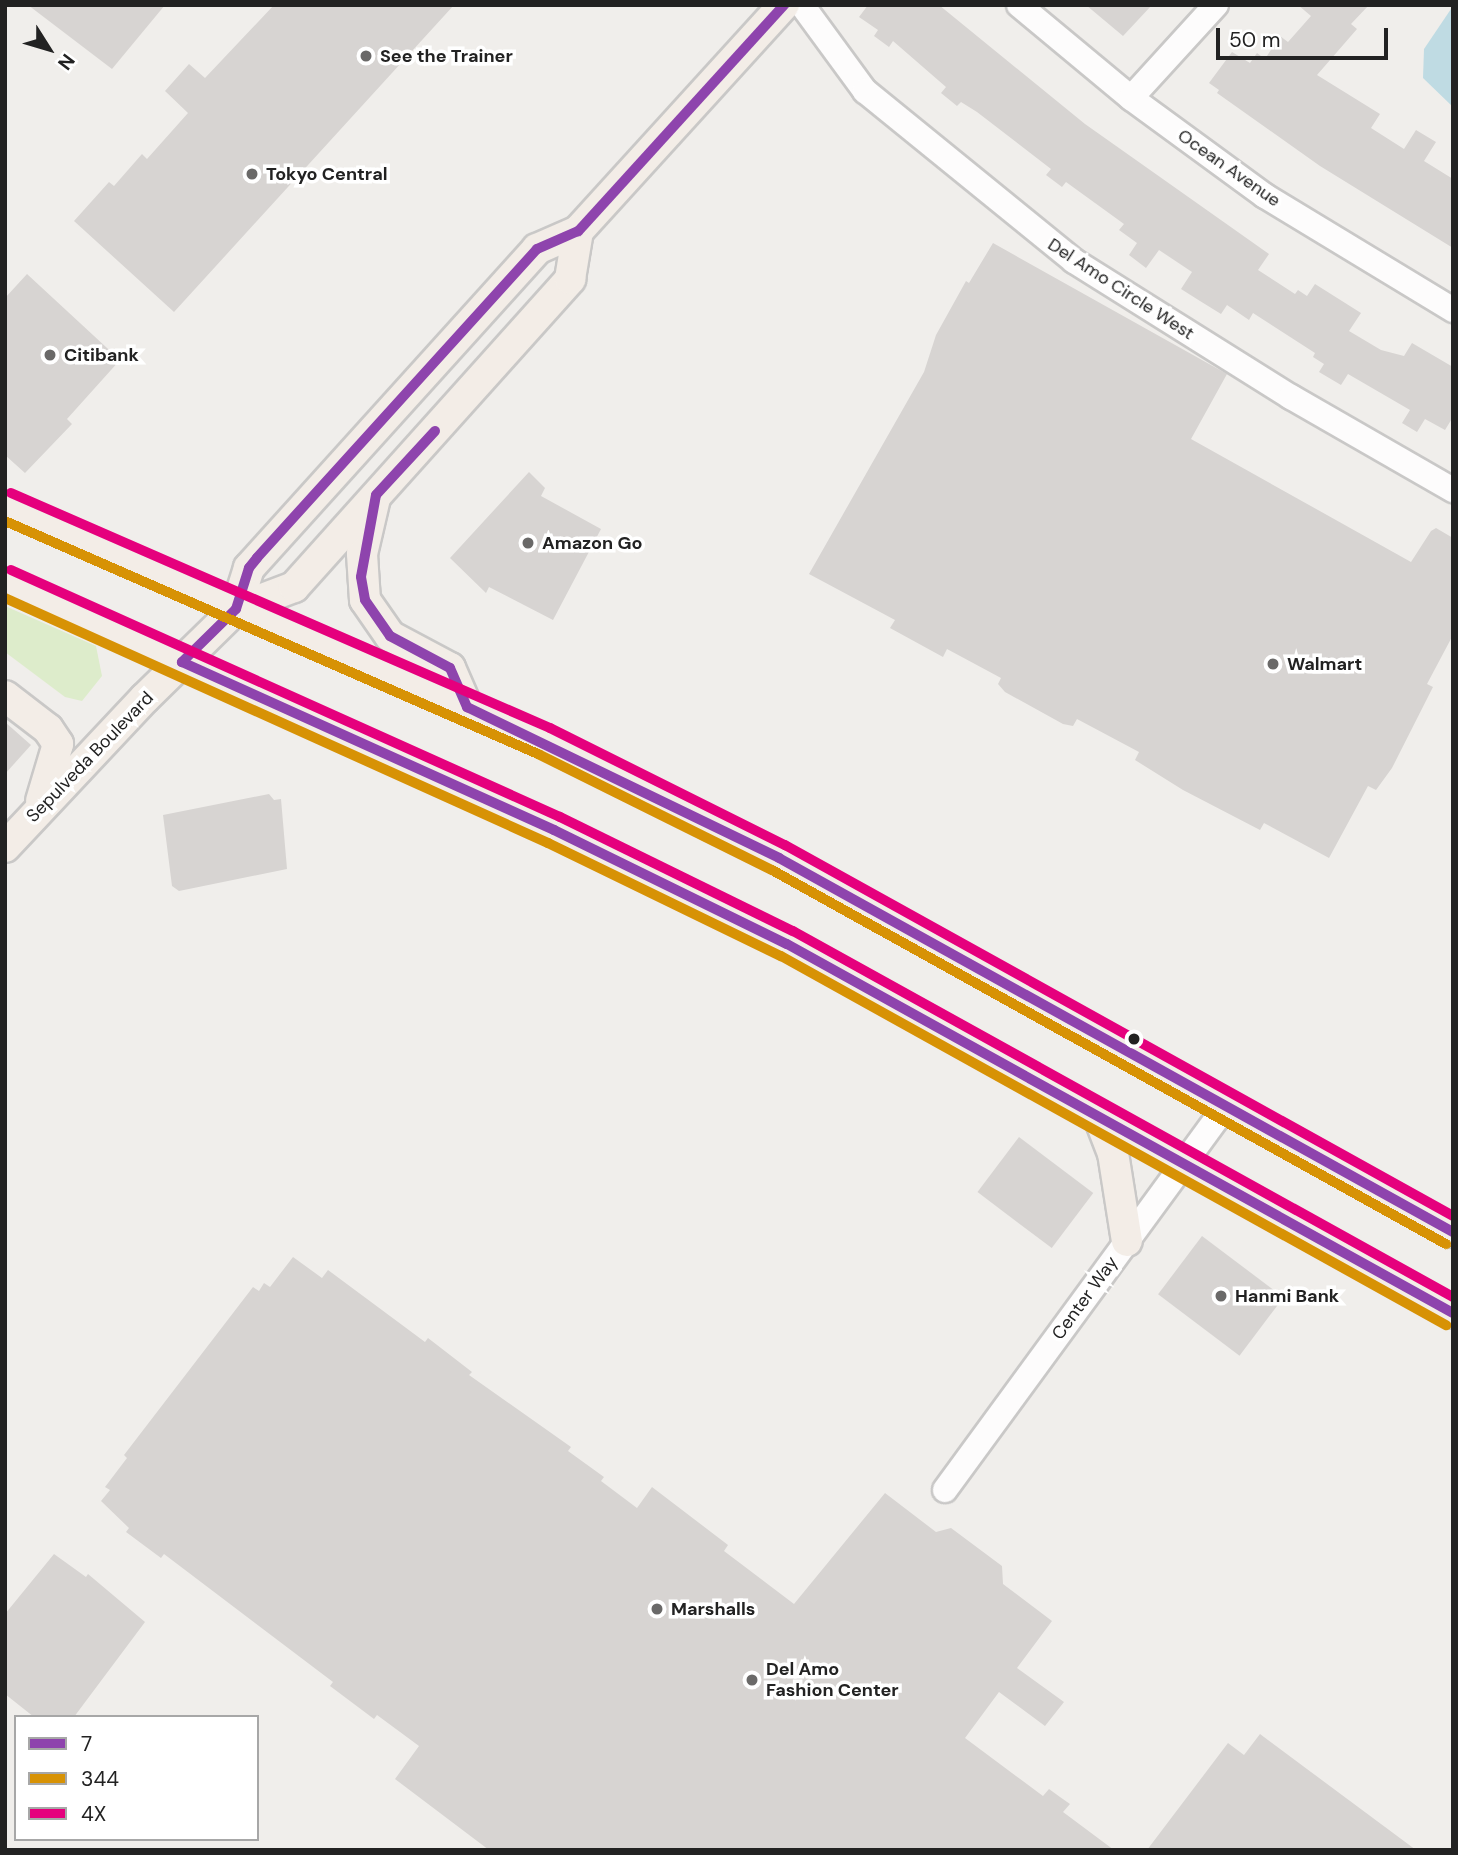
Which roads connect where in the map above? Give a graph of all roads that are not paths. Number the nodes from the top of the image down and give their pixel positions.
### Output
1 (784, 5) edge
2 (802, 5) edge
3 (1020, 5) edge
4 (1216, 5) edge
5 (1131, 98) junction
6 (578, 231) junction
7 (1453, 310) edge
8 (1453, 490) edge
9 (376, 495) junction
10 (5, 506) edge
11 (5, 583) edge
12 (236, 609) junction
13 (182, 662) junction
14 (5, 696) edge
15 (467, 707) junction
16 (38, 811) junction
17 (5, 847) edge
18 (1226, 1106) junction
19 (1099, 1117) junction
20 (1184, 1164) junction
21 (1453, 1232) edge
22 (1127, 1241) junction
23 (1453, 1313) edge
24 (945, 1490) dead end

1 - 6 main road, Sepulveda Boulevard
2 - 8 street, Del Amo Circle West
3 - 5 street, Ocean Avenue
4 - 5 street
5 - 7 street, Ocean Avenue
6 - 9 main road, Sepulveda Boulevard
6 - 12 main road, Sepulveda Boulevard
9 - 12 main road, Sepulveda Boulevard
9 - 15 main road
10 - 12 main road
11 - 13 main road
12 - 13 main road, Sepulveda Boulevard
12 - 15 main road
13 - 16 main road, Sepulveda Boulevard
13 - 19 main road
14 - 16 main road
15 - 18 main road
16 - 17 main road, Sepulveda Boulevard
18 - 20 street, Center Way
18 - 21 main road
19 - 20 main road
19 - 22 main road
20 - 22 street, Center Way
20 - 23 main road
22 - 24 street, Center Way

